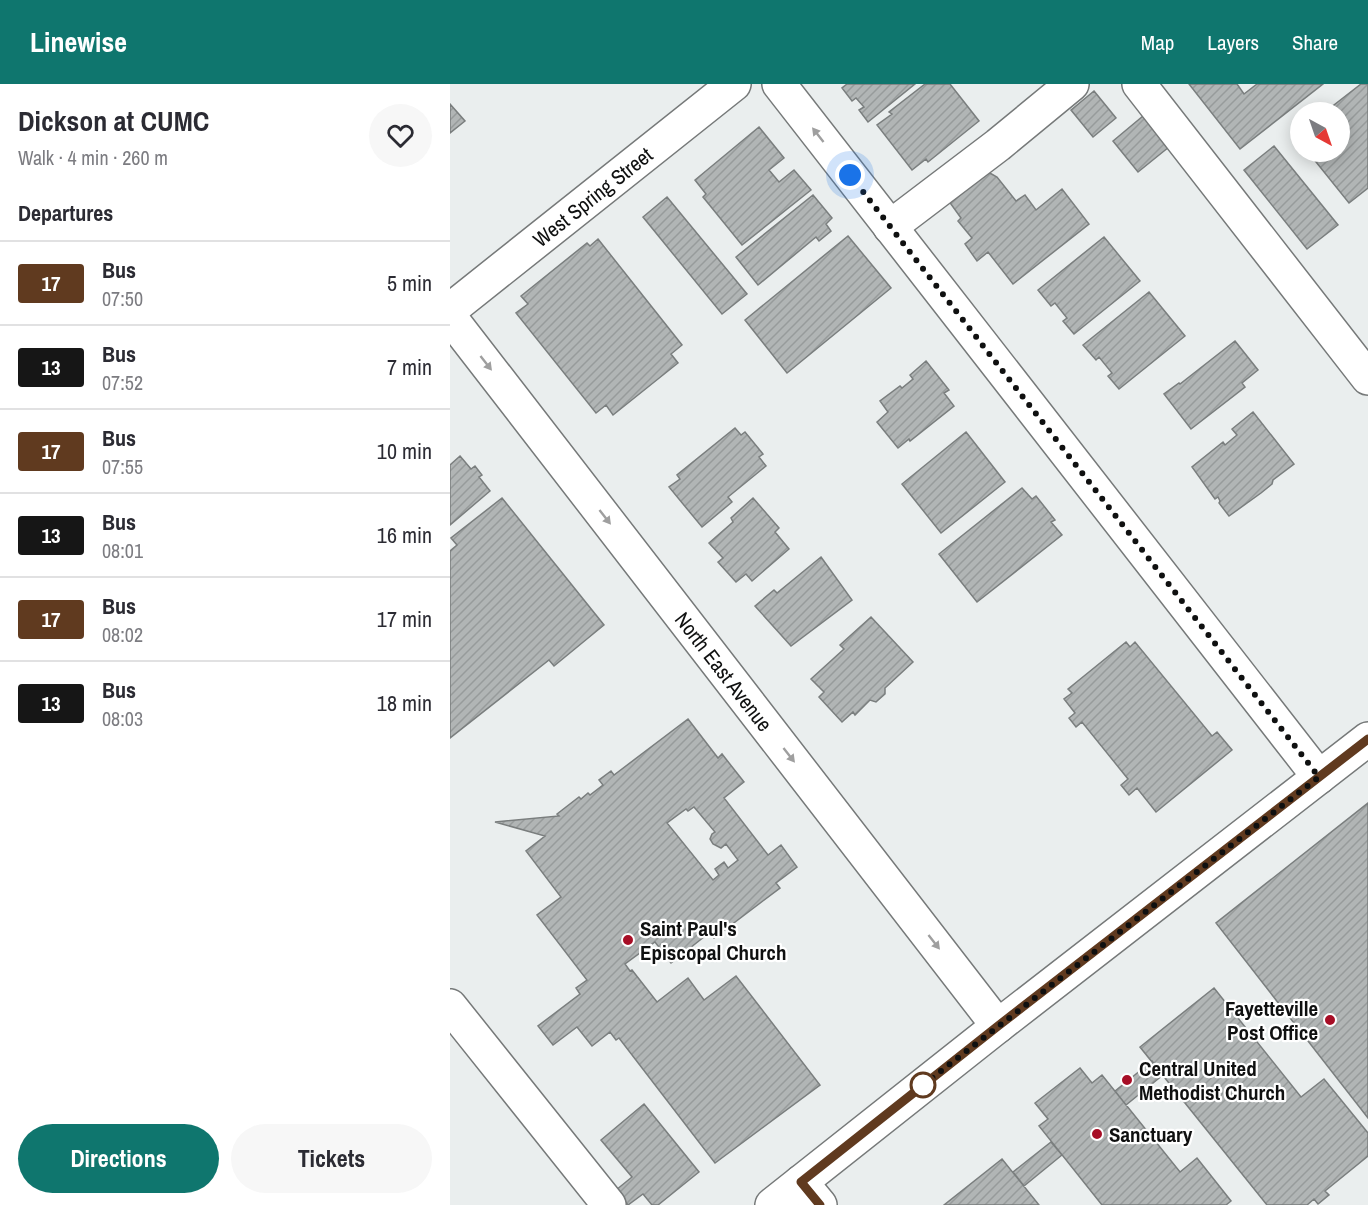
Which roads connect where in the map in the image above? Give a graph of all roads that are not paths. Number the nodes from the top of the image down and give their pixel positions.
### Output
1 (734, 84) edge
2 (779, 84) edge
3 (1072, 84) edge
4 (1139, 84) edge
5 (890, 227) junction
6 (450, 310) edge
7 (450, 317) edge
8 (1368, 378) edge
9 (1368, 739) edge
10 (1319, 777) junction
11 (450, 1006) edge
12 (998, 1026) junction
13 (810, 1193) edge
14 (609, 1205) edge
15 (772, 1205) edge

1 - 6 street, West Spring Street
5 -> 2 street
3 - 5 street
4 - 8 street
5 - 10 street
7 -> 12 street, North East Avenue
9 - 10 street
10 - 12 street
11 - 14 street
12 - 13 street
13 - 15 street

